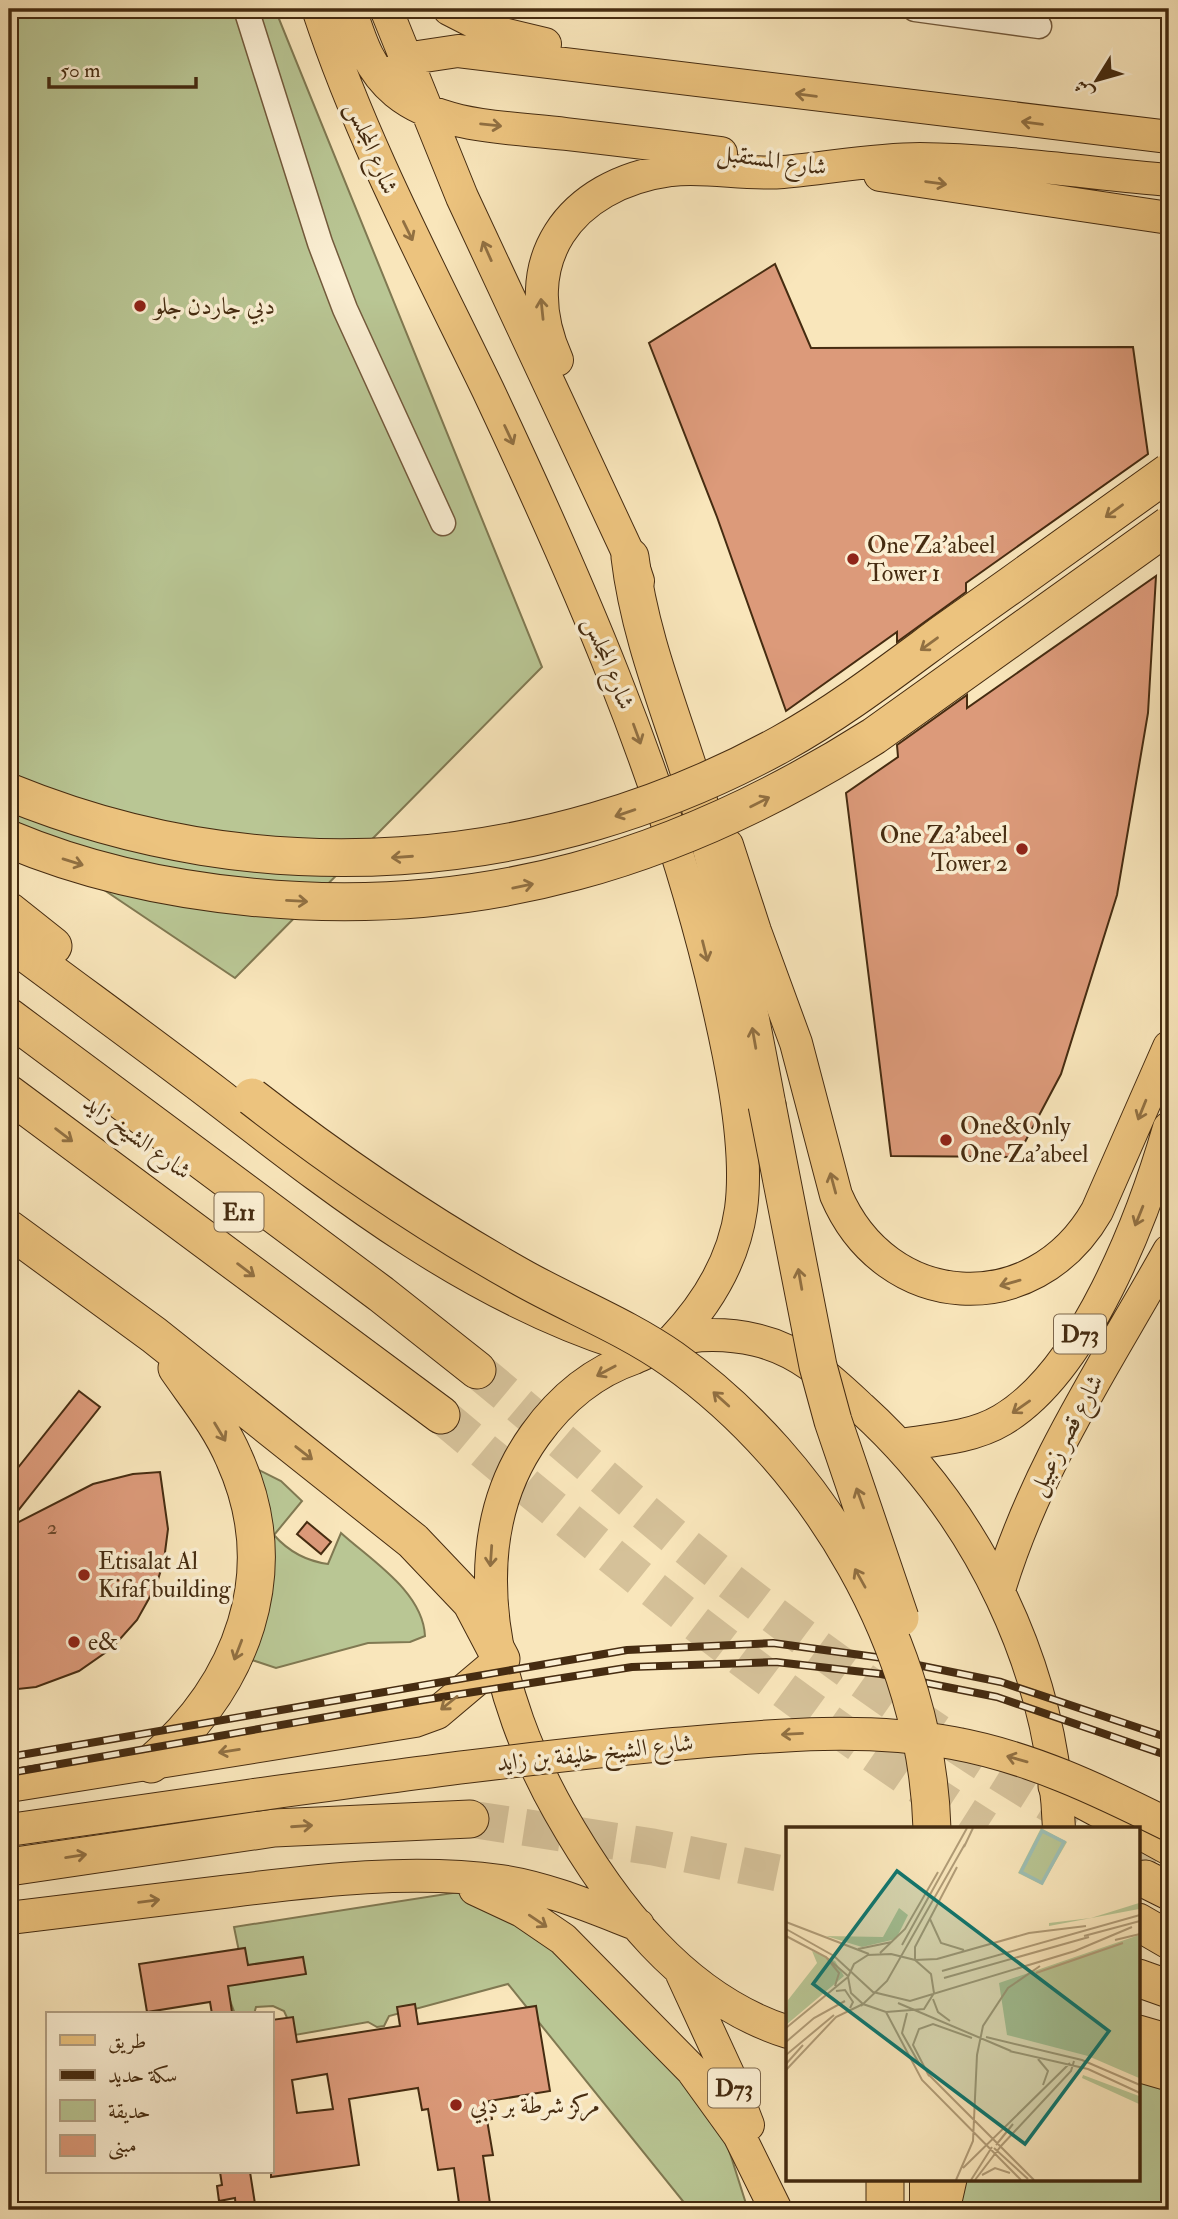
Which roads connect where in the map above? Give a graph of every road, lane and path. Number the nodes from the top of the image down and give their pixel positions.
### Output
1 (246, 9) edge
2 (318, 9) edge
3 (350, 9) edge
4 (386, 9) edge
5 (449, 9) edge
6 (915, 9) edge
7 (1039, 26) dead end
8 (395, 71) junction
9 (656, 76) junction
10 (425, 108) junction
11 (360, 124) junction
12 (1169, 127) edge
13 (1100, 131) junction
14 (1169, 137) edge
15 (822, 167) junction
16 (1169, 180) edge
17 (1008, 194) junction
18 (1169, 218) edge
19 (1169, 238) edge
20 (1169, 472) edge
21 (443, 523) dead end
22 (1169, 524) edge
23 (630, 557) junction
24 (9, 792) edge
25 (9, 839) edge
26 (9, 911) edge
27 (9, 941) edge
28 (9, 1017) edge
29 (9, 1043) edge
30 (1169, 1047) edge
31 (9, 1094) edge
32 (1169, 1128) edge
33 (9, 1229) edge
34 (24, 1249) edge
35 (1169, 1251) edge
36 (154, 1335) junction
37 (1073, 1345) junction
38 (663, 1346) junction
39 (1105, 1362) junction
40 (442, 1415) tunnel mouth
41 (899, 1445) junction
42 (999, 1590) junction
43 (500, 1659) junction
44 (921, 1729) junction
45 (151, 1764) junction
46 (9, 1786) edge
47 (1056, 1786) junction
48 (470, 1819) tunnel mouth
49 (1169, 1825) edge
50 (932, 1827) edge
51 (1059, 1827) edge
52 (1133, 1827) edge
53 (9, 1830) edge
54 (1140, 1834) tunnel mouth
55 (1159, 1863) edge
56 (9, 1867) edge
57 (430, 1875) junction
58 (9, 1918) edge
59 (1140, 1923) edge
60 (638, 1926) junction
61 (1169, 1940) edge
62 (680, 1970) junction
63 (1140, 1979) edge
64 (1169, 1989) edge
65 (786, 2031) edge
66 (1140, 2038) edge
67 (1154, 2063) edge
68 (885, 2180) edge
69 (926, 2180) edge
70 (948, 2180) edge
71 (776, 2210) edge
72 (885, 2210) edge
73 (926, 2210) edge
74 (941, 2210) edge

1 - 21 street
2 - 11 main road, شارع المجلس
3 - 8 main road
4 - 8 main road
5 - 9 main road
6 - 7 street
8 - 9 main road
8 - 10 main road
8 - 11 main road
13 -> 9 main road
10 -> 15 main road, شارع المستقبل
23 -> 10 main road
11 -> 38 main road, شارع المجلس
12 - 13 main road
13 - 14 main road
15 - 16 main road
15 -> 17 main road, شارع المستقبل
23 -> 15 main road
17 - 18 main road, شارع المستقبل
17 - 19 main road
20 -> 24 highway, bridge
25 -> 22 highway, bridge
30 -> 23 main road
44 -> 23 highway, bridge
44 -> 26 highway, bridge
27 - 38 highway
28 - 29 highway, شارع الشيخ زايد / E11
31 -> 40 highway, شارع الشيخ زايد / E11
32 -> 37 main road, شارع قصر زعبيل / D73
33 - 34 highway
34 - 36 highway
35 - 39 main road, شارع قصر زعبيل / D73
36 -> 43 highway
36 -> 45 highway
37 - 39 main road
37 -> 41 main road, شارع قصر زعبيل / D73
38 - 41 main road
38 -> 43 main road
39 - 42 main road, شارع قصر زعبيل / D73
41 - 42 main road
42 - 47 main road
43 -> 45 main road
43 - 60 main road
44 - 50 highway, bridge
45 - 46 main road
47 - 51 main road
47 - 52 highway
56 -> 48 highway
49 -> 53 main road, شارع الشيخ خليفة بن زايد, bridge
54 - 55 highway
58 -> 57 main road
57 - 60 main road
57 -> 71 main road
59 - 61 highway
60 - 62 main road
62 - 65 main road
62 - 71 main road, D73
63 - 64 highway
66 - 67 highway
68 - 72 highway
69 - 73 main road
70 - 74 highway

